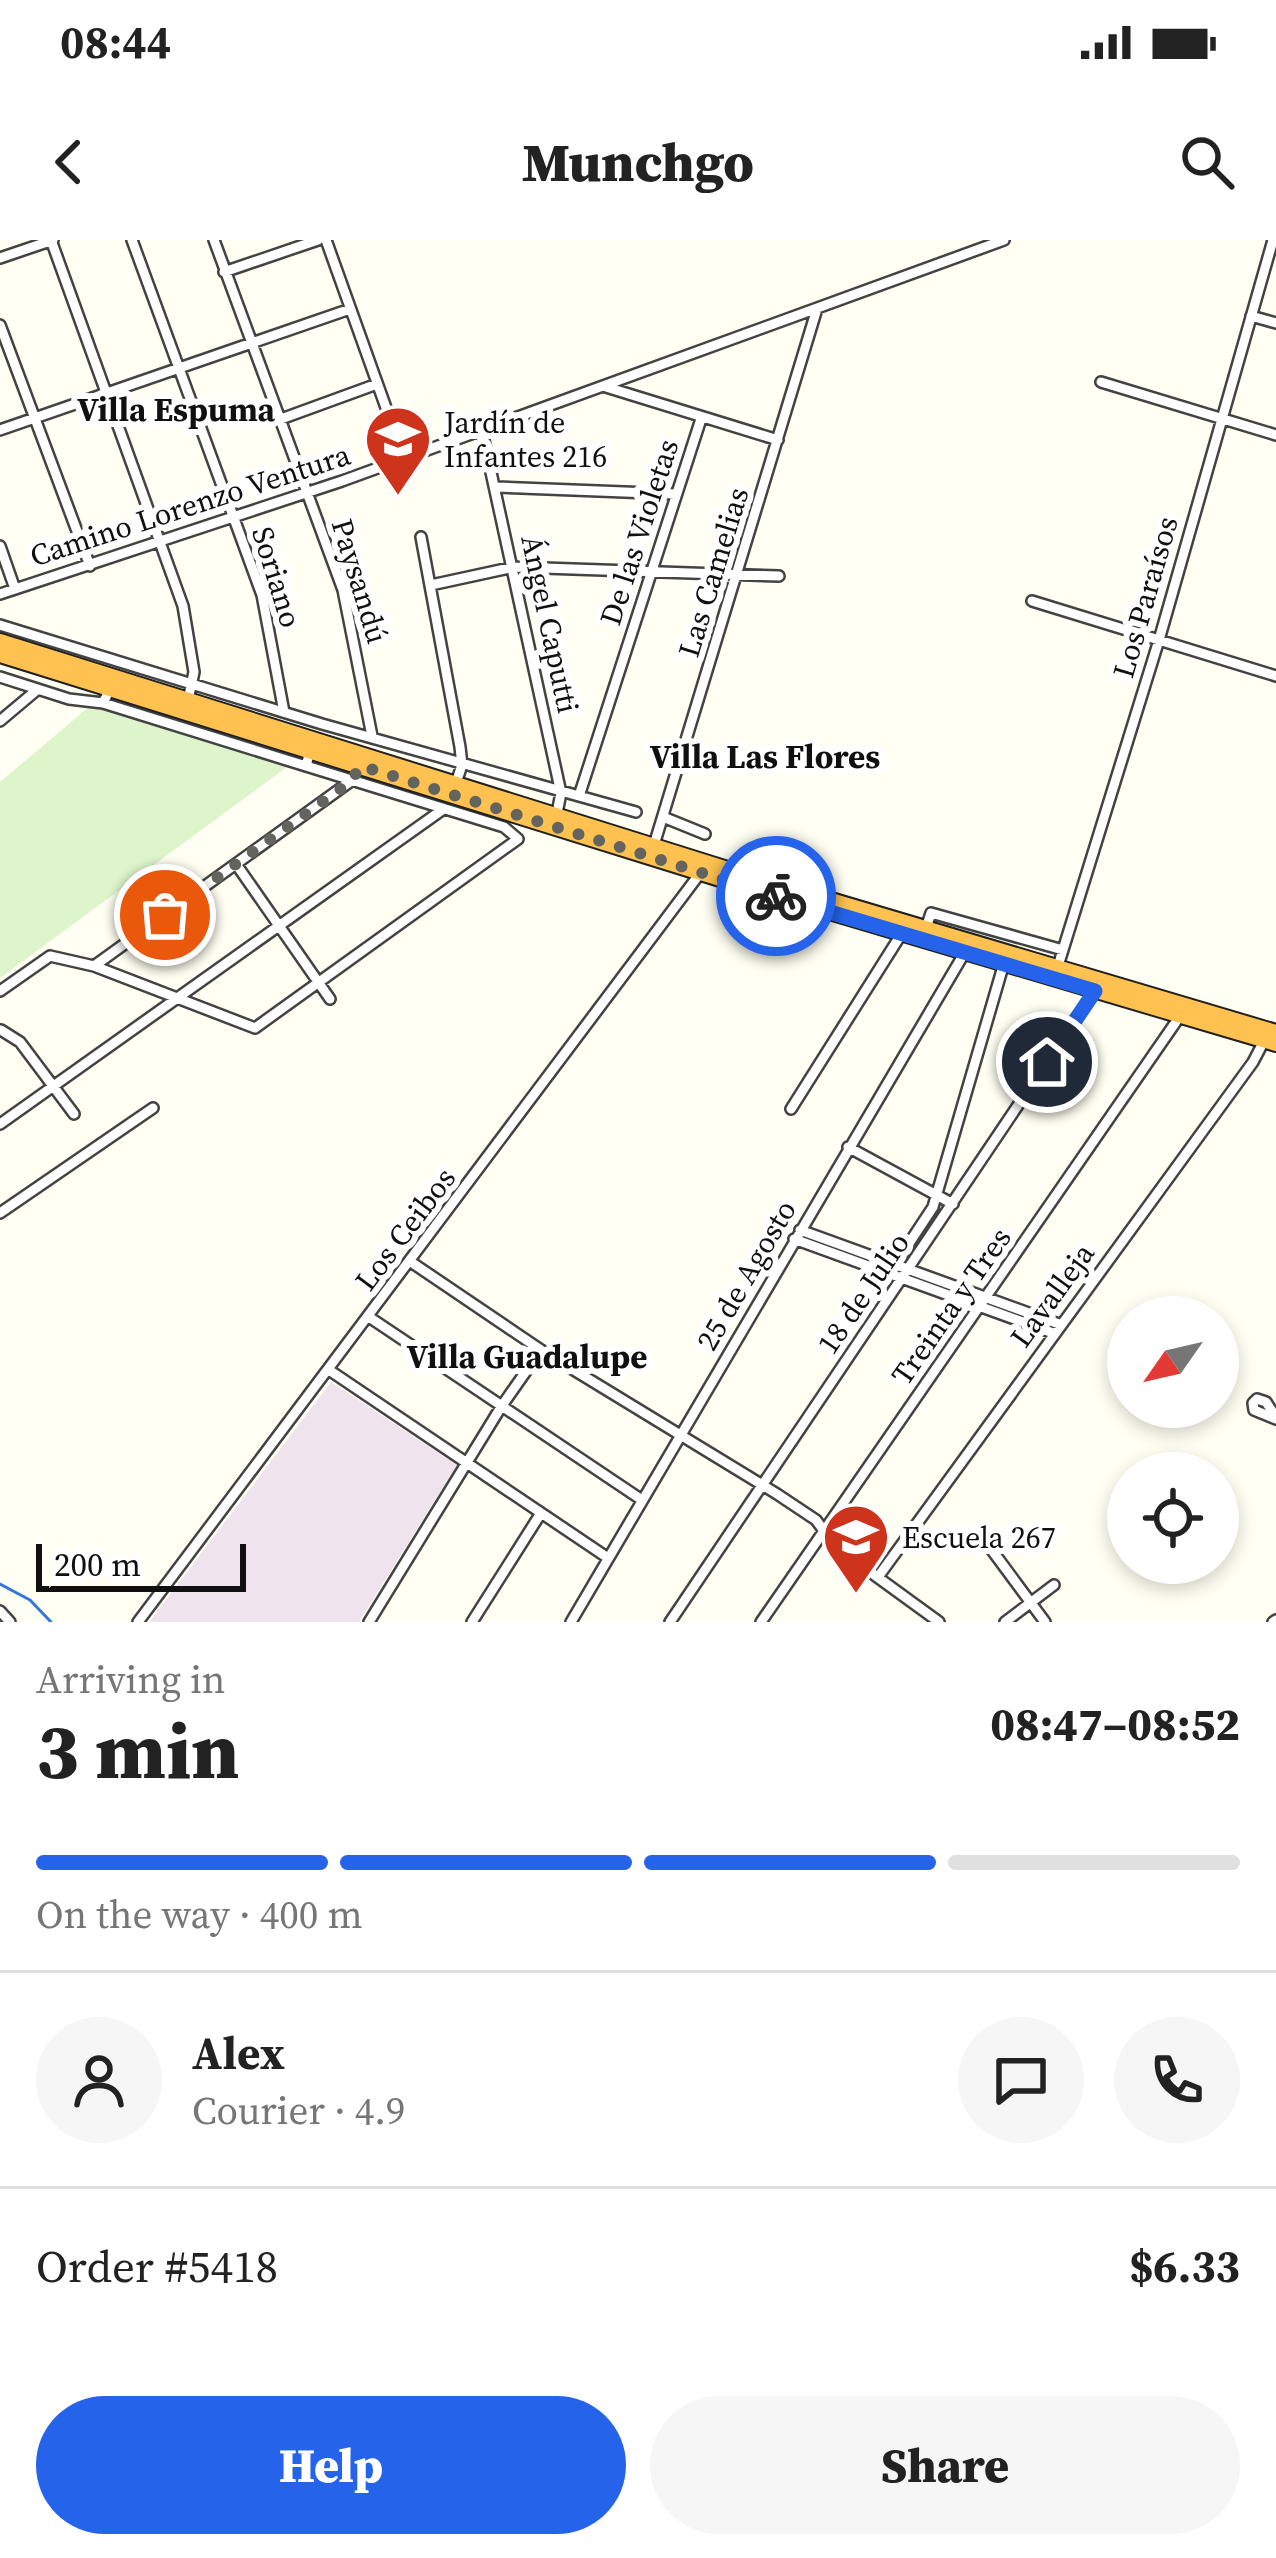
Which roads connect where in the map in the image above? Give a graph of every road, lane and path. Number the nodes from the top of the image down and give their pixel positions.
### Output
1 (52, 240) edge
2 (132, 240) edge
3 (214, 240) edge
4 (322, 240) edge
5 (1004, 240) edge
6 (1273, 240) edge
7 (0, 258) edge
8 (224, 272) junction
9 (350, 309) junction
10 (816, 312) junction
11 (1250, 316) junction
12 (1276, 323) edge
13 (0, 325) edge
14 (254, 341) junction
15 (181, 367) junction
16 (1101, 382) dead end
17 (377, 384) junction
18 (604, 387) junction
19 (105, 392) junction
20 (33, 417) junction
21 (1220, 418) junction
22 (281, 419) junction
23 (701, 419) junction
24 (0, 430) edge
25 (482, 431) junction
26 (1276, 435) edge
27 (778, 440) junction
28 (404, 458) junction
29 (497, 487) junction
30 (307, 493) junction
31 (676, 494) junction
32 (234, 518) junction
33 (422, 537) dead end
34 (160, 542) junction
35 (0, 546) edge
36 (90, 566) junction
37 (514, 567) junction
38 (651, 573) junction
39 (736, 576) junction
40 (779, 576) dead end
41 (431, 584) junction
42 (16, 589) junction
43 (0, 594) edge
44 (1032, 602) dead end
45 (0, 626) edge
46 (1159, 640) junction
47 (0, 641) edge
48 (47, 648) junction
49 (0, 655) edge
50 (1276, 676) edge
51 (0, 677) edge
52 (192, 682) junction
53 (38, 689) junction
54 (106, 696) junction
55 (188, 700) junction
56 (284, 711) junction
57 (0, 721) edge
58 (281, 729) junction
59 (372, 736) junction
60 (308, 759) junction
61 (462, 765) junction
62 (361, 766) junction
63 (350, 782) junction
64 (453, 789) junction
65 (561, 793) junction
66 (579, 796) junction
67 (442, 810) junction
68 (636, 812) dead end
69 (663, 818) junction
70 (555, 820) junction
71 (705, 835) dead end
72 (654, 845) junction
73 (236, 864) junction
74 (703, 867) junction
75 (279, 926) junction
76 (902, 933) junction
77 (964, 952) junction
78 (1061, 958) junction
79 (1004, 963) junction
80 (94, 966) junction
81 (319, 983) junction
82 (0, 991) edge
83 (1095, 991) junction
84 (176, 998) junction
85 (330, 999) dead end
86 (1180, 1016) junction
87 (1, 1027) edge
88 (1272, 1039) edge
89 (54, 1086) junction
90 (153, 1108) dead end
91 (791, 1108) dead end
92 (74, 1114) dead end
93 (0, 1124) edge
94 (848, 1147) junction
95 (936, 1195) junction
96 (953, 1204) junction
97 (0, 1213) edge
98 (797, 1234) junction
99 (411, 1262) junction
100 (896, 1263) junction
101 (905, 1273) junction
102 (984, 1301) junction
103 (369, 1317) junction
104 (1056, 1329) junction
105 (541, 1350) junction
106 (329, 1370) junction
107 (501, 1407) junction
108 (681, 1436) junction
109 (466, 1463) junction
110 (764, 1485) junction
111 (642, 1500) junction
112 (542, 1513) junction
113 (825, 1532) junction
114 (980, 1534) dead end
115 (608, 1558) junction
116 (878, 1577) junction
117 (1054, 1585) dead end
118 (1030, 1603) junction
119 (0, 1612) edge
120 (576, 1620) edge
121 (10, 1622) edge
122 (138, 1622) edge
123 (369, 1622) edge
124 (472, 1622) edge
125 (670, 1622) edge
126 (761, 1622) edge
127 (939, 1622) edge
128 (1005, 1622) edge
129 (1045, 1622) edge

1 - 7 street
1 - 19 street
2 - 15 street, Soriano
3 - 8 street, Paysandú
4 - 8 street
4 - 9 street
5 - 10 street, Camino Lorenzo Ventura
6 - 11 street, Los Paraísos
8 - 14 street, Paysandú
9 - 14 street
9 - 17 street
10 - 18 street, Camino Lorenzo Ventura
10 - 27 street, Las Camelias
11 - 12 street
11 - 21 street, Los Paraísos
13 - 20 street
14 - 15 street
14 - 22 street, Paysandú
15 - 19 street
15 - 32 street, Soriano
16 - 21 street
17 - 22 street
17 - 28 street
18 - 23 street
18 - 25 street, Camino Lorenzo Ventura
19 - 20 street
19 - 34 street
20 - 24 street
20 - 36 street
21 - 26 street
21 - 46 street, Los Paraísos
22 - 30 street, Paysandú
23 - 27 street
23 - 31 street, De las Violetas
25 - 28 street, Camino Lorenzo Ventura
25 - 29 street, Ángel Caputti
27 - 39 street, Las Camelias
28 - 30 street, Camino Lorenzo Ventura
29 - 31 street
29 - 37 street, Ángel Caputti
30 - 32 street, Camino Lorenzo Ventura
30 - 59 street, Paysandú
31 - 38 street, De las Violetas
32 - 34 street, Camino Lorenzo Ventura
32 - 56 street, Soriano
33 - 41 street
34 - 36 street, Camino Lorenzo Ventura
34 - 52 street
35 - 42 street
36 - 42 street, Camino Lorenzo Ventura
37 - 38 street
37 - 41 street
37 - 65 street, Ángel Caputti
38 - 39 street
38 - 66 street, De las Violetas
39 - 40 street
39 - 69 street, Las Camelias
41 - 61 street
42 - 43 street, Camino Lorenzo Ventura
44 - 46 street
45 - 48 street
46 - 50 street
46 - 78 street, Los Paraísos
47 - 48 highway
48 - 52 street
48 - 55 highway
49 - 54 highway
51 - 53 street
52 - 55 street
52 - 56 street
53 - 54 street
53 - 57 street
54 - 60 highway
55 - 58 highway
56 - 58 street, Soriano
56 - 59 street
58 - 64 highway
59 - 61 street
60 - 62 highway
60 - 63 street
61 - 64 street
61 - 65 street
62 - 63 street
62 - 64 highway
63 - 67 street
63 - 73 street
64 - 67 street
64 - 70 highway
65 - 66 street
65 - 70 street, Ángel Caputti
66 - 68 street
67 - 75 street
67 - 81 street
69 - 71 street
69 - 72 street, Las Camelias
70 - 72 highway
70 - 74 highway
72 - 74 highway
73 - 75 street
73 - 80 street
74 - 76 highway
74 - 78 highway
74 - 99 street, Los Ceibos
75 - 81 street
75 - 84 street
76 - 77 highway
76 - 91 street
77 - 79 highway
77 - 94 street, 25 de Agosto
78 - 88 highway
79 - 83 highway
79 - 95 street
80 - 82 street
80 - 84 street
81 - 84 street
81 - 85 street
83 - 86 highway
83 - 96 street, 18 de Julio
84 - 89 street
86 - 88 highway
86 - 102 street, Treinta y Tres
87 - 89 street
88 - 104 street, Lavalleja
89 - 92 street
89 - 93 street
90 - 97 street
94 - 95 street
94 - 98 street, 25 de Agosto
95 - 96 street
95 - 100 street
96 - 101 street, 18 de Julio
98 - 100 street
98 - 101 street
98 - 108 street, 25 de Agosto
99 - 103 street, Los Ceibos
99 - 105 street
100 - 101 street
101 - 102 street
101 - 110 street, 18 de Julio
102 - 104 street
102 - 113 street, Treinta y Tres
103 - 106 street, Los Ceibos
103 - 107 street
104 - 116 street, Lavalleja
105 - 107 street
105 - 108 street
106 - 109 street
106 - 122 street, Los Ceibos
107 - 109 street
107 - 111 street
108 - 110 street
108 - 111 street, 25 de Agosto
109 - 112 street
109 - 123 street
110 - 113 street
110 - 125 street, 18 de Julio
111 - 115 street, 25 de Agosto
112 - 115 street
112 - 124 street
113 - 116 street
113 - 126 street, Treinta y Tres
114 - 118 street
115 - 120 street, 25 de Agosto
116 - 127 street
117 - 118 street
118 - 128 street
118 - 129 street
119 - 121 street

